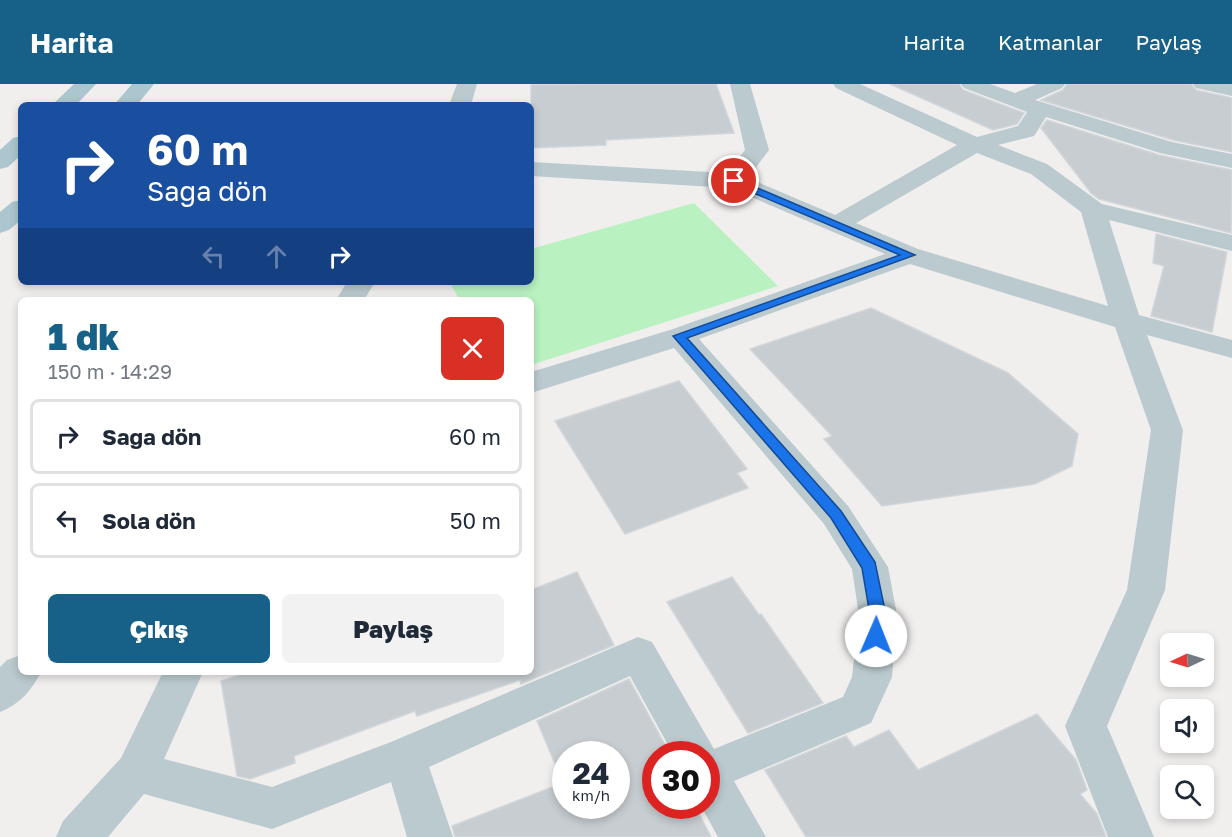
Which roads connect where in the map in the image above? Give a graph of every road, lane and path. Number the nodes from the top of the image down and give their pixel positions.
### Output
1 (86, 84) edge
2 (144, 84) edge
3 (467, 84) edge
4 (740, 84) edge
5 (843, 84) edge
6 (971, 84) edge
7 (1055, 84) edge
8 (1203, 84) edge
9 (1232, 90) edge
10 (1015, 101) junction
11 (66, 102) edge
12 (128, 102) edge
13 (461, 102) edge
14 (1040, 109) junction
15 (975, 144) junction
16 (18, 146) edge
17 (1232, 161) edge
18 (0, 162) edge
19 (534, 169) edge
20 (734, 181) junction
21 (1093, 209) junction
22 (18, 210) edge
23 (0, 225) edge
24 (835, 225) junction
25 (1232, 243) edge
26 (909, 255) junction
27 (1127, 321) junction
28 (680, 336) junction
29 (1232, 349) edge
30 (534, 382) edge
31 (18, 675) edge
32 (182, 675) edge
33 (0, 694) edge
34 (688, 741) edge
35 (405, 757) junction
36 (720, 767) edge
37 (136, 772) junction
38 (720, 798) edge
39 (79, 837) edge
40 (430, 837) edge
41 (742, 837) edge
42 (1131, 837) edge

1 - 11 main road
2 - 12 main road
3 - 13 street
4 - 20 street
5 - 15 street
6 - 10 street
7 - 10 street
8 - 9 street
10 - 14 street
14 - 15 street
14 - 17 street
15 - 21 street
15 - 24 street
16 - 18 main road
19 - 20 street
20 - 24 street
21 - 25 street
21 - 27 street
22 - 23 main road
24 - 26 street
26 - 27 street
26 - 28 street
27 - 29 street
27 - 42 street
28 - 30 street
28 - 36 street
31 - 33 street
32 - 37 street
34 - 35 street
35 - 37 street
35 - 40 street
37 - 39 street
38 - 41 street

